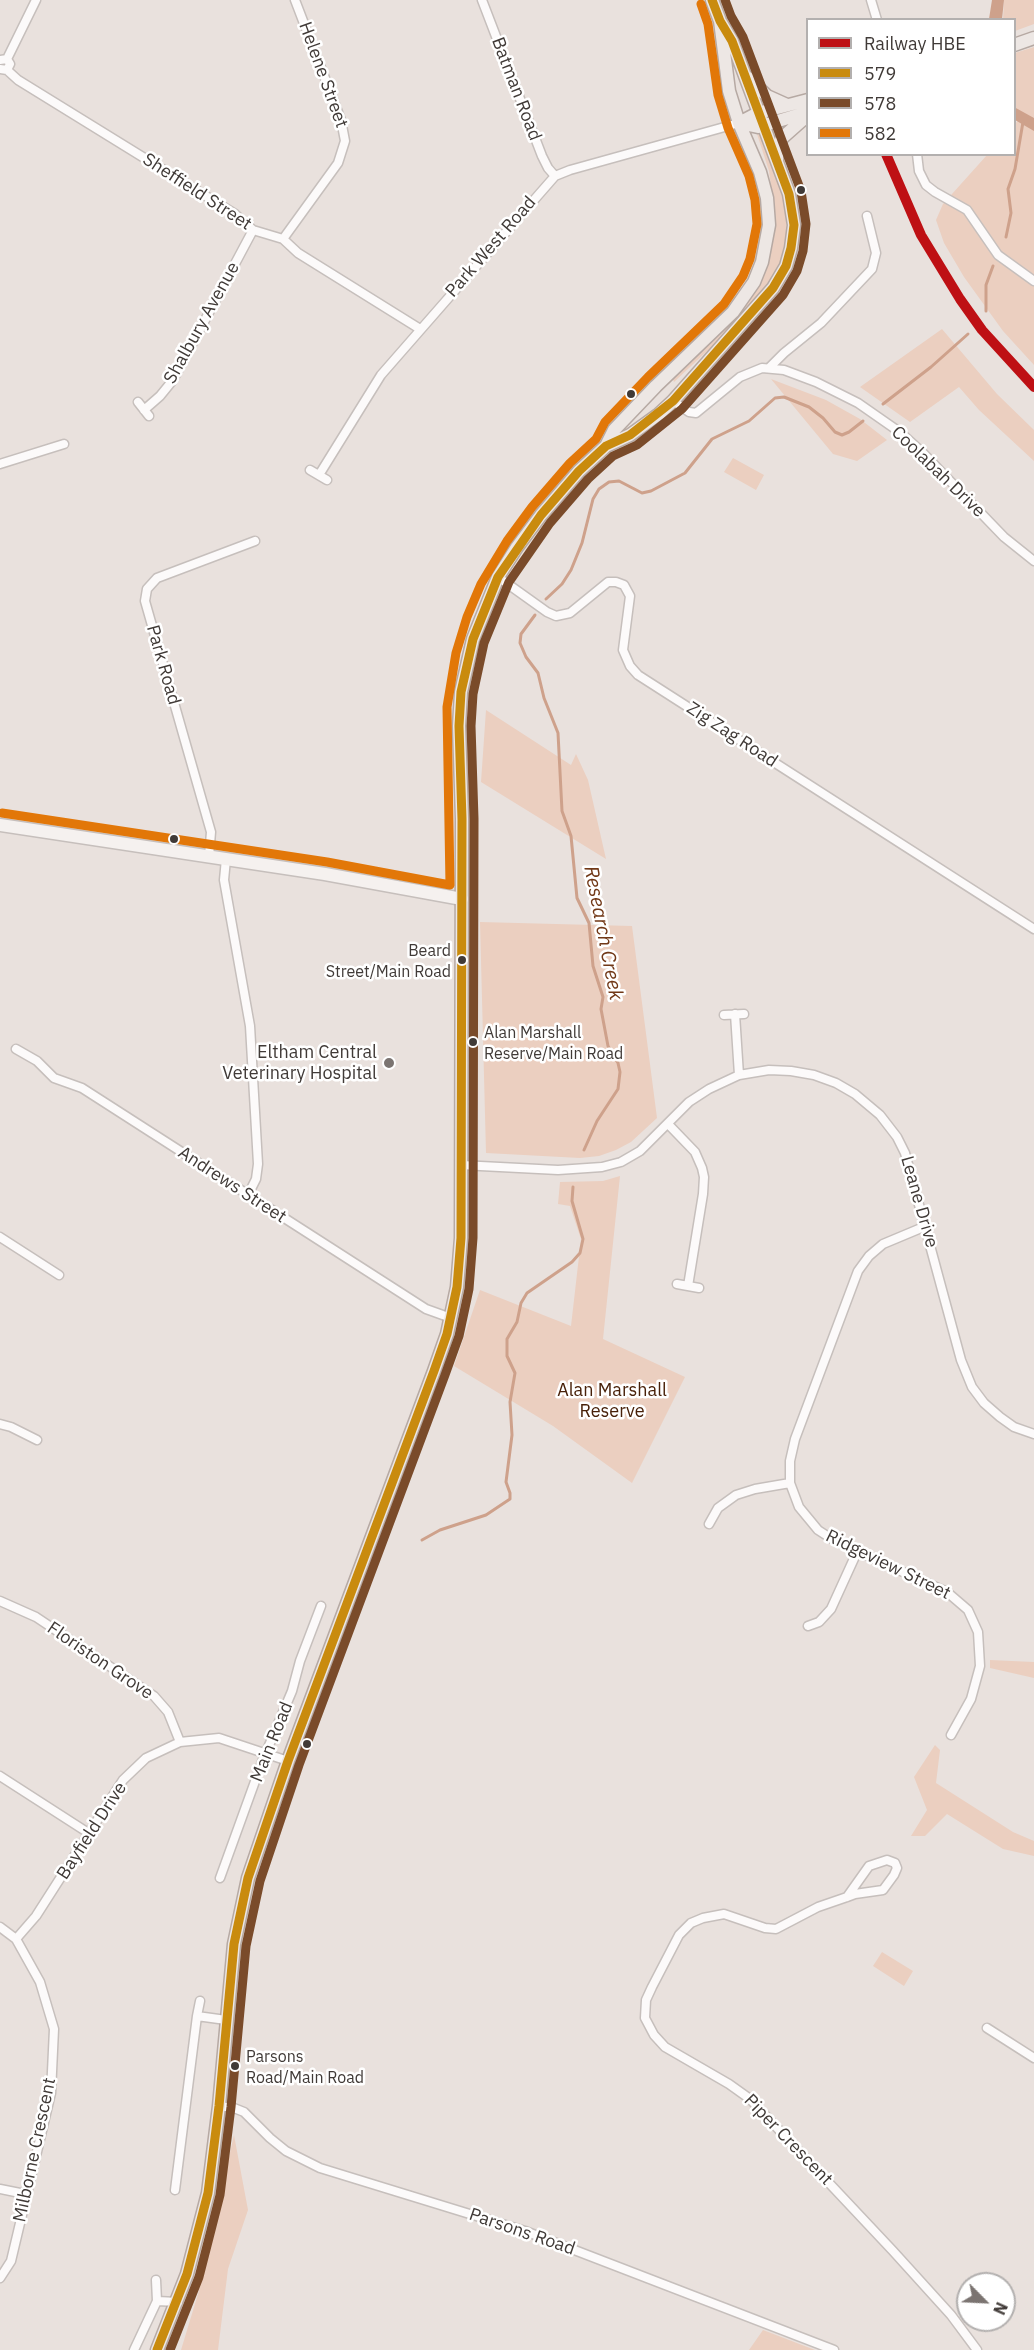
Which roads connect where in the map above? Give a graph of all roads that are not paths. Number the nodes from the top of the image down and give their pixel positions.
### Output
1 (36, 0) edge
2 (295, 0) edge
3 (482, 0) edge
4 (712, 0) edge
5 (871, 0) edge
6 (876, 18) edge
7 (720, 21) junction
8 (1034, 38) edge
9 (1016, 44) edge
10 (3, 59) edge
11 (4, 69) edge
12 (744, 74) junction
13 (806, 100) edge
14 (787, 105) junction
15 (758, 113) junction
16 (806, 113) edge
17 (806, 114) edge
18 (739, 123) junction
19 (763, 126) junction
20 (917, 156) edge
21 (777, 162) junction
22 (555, 176) junction
23 (867, 216) dead end
24 (253, 230) junction
25 (283, 239) junction
26 (1034, 281) edge
27 (420, 328) junction
28 (769, 368) junction
29 (656, 386) junction
30 (673, 401) junction
31 (138, 402) dead end
32 (64, 444) dead end
33 (606, 446) junction
34 (0, 465) edge
35 (310, 470) dead end
36 (319, 475) junction
37 (327, 480) dead end
38 (255, 541) dead end
39 (1034, 561) edge
40 (498, 577) junction
41 (0, 825) edge
42 (209, 856) junction
43 (226, 859) junction
44 (462, 899) junction
45 (1034, 929) edge
46 (735, 1014) junction
47 (744, 1014) dead end
48 (724, 1015) dead end
49 (16, 1049) dead end
50 (739, 1075) junction
51 (668, 1124) junction
52 (461, 1165) junction
53 (248, 1195) junction
54 (926, 1226) junction
55 (0, 1238) edge
56 (59, 1275) dead end
57 (677, 1284) dead end
58 (688, 1286) junction
59 (699, 1288) dead end
60 (451, 1318) junction
61 (0, 1424) edge
62 (1034, 1434) edge
63 (37, 1440) dead end
64 (789, 1483) junction
65 (709, 1524) dead end
66 (858, 1552) junction
67 (0, 1601) edge
68 (321, 1606) dead end
69 (808, 1626) dead end
70 (951, 1735) dead end
71 (180, 1742) junction
72 (267, 1753) junction
73 (288, 1761) junction
74 (0, 1776) edge
75 (90, 1834) junction
76 (220, 1878) dead end
77 (847, 1897) junction
78 (0, 1927) edge
79 (16, 1939) junction
80 (200, 2001) dead end
81 (197, 2016) junction
82 (226, 2020) junction
83 (987, 2028) dead end
84 (1034, 2058) edge
85 (219, 2106) junction
86 (0, 2189) edge
87 (175, 2190) dead end
88 (26, 2194) junction
89 (0, 2278) edge
90 (156, 2280) dead end
91 (158, 2301) junction
92 (178, 2302) junction
93 (134, 2350) edge
94 (157, 2350) edge
95 (834, 2350) edge
96 (977, 2350) edge

1 - 10 street
2 - 25 street, Helene Street
3 - 22 street, Batman Road
4 - 7 main road, Main Road
5 - 6 street
7 - 12 main road, Main Road
7 - 18 main road, Main Road
8 - 9 main road
10 - 11 street
11 - 24 street, Sheffield Street
12 - 14 main road
12 - 15 main road, Main Road
13 - 14 main road
14 - 15 main road
15 - 18 main road
15 - 19 main road, Main Road
16 - 19 main road
17 - 21 main road
18 - 19 main road
18 - 22 street, Park West Road
18 - 29 main road, Main Road
19 - 21 main road, Main Road
20 - 26 street
21 - 30 main road, Main Road
22 - 27 street, Park West Road
23 - 28 street
24 - 25 street, Sheffield Street
24 - 31 street, Shalbury Avenue
25 - 27 street, Sheffield Street
27 - 36 street, Park West Road
28 - 30 street
28 - 39 street, Coolabah Drive
29 - 30 main road
29 - 33 main road, Main Road
30 - 33 main road, Main Road
32 - 34 street
33 - 40 main road, Main Road
35 - 36 street
36 - 37 street
38 - 42 street, Park Road
40 - 44 main road, Main Road
40 - 45 street, Zig Zag Road
41 - 42 street
42 - 43 street
43 - 44 street
43 - 53 street
44 - 52 main road, Main Road
46 - 47 street
46 - 48 street
46 - 50 street
49 - 53 street, Andrews Street
50 - 51 street, Leane Drive
50 - 54 street, Leane Drive
51 - 52 street, Leane Drive
51 - 58 street
52 - 60 main road, Main Road
53 - 60 street, Andrews Street
54 - 62 street, Leane Drive
54 - 64 street, Ridgeview Street
55 - 56 street
57 - 58 street
58 - 59 street
60 - 73 main road, Main Road
61 - 63 street
64 - 65 street
64 - 66 street, Ridgeview Street
66 - 69 street
66 - 70 street, Ridgeview Street
67 - 71 street, Floriston Grove
68 - 72 street, Main Road
71 - 72 street, Bayfield Drive
71 - 75 street, Bayfield Drive
72 - 73 street, Bayfield Drive
72 - 76 street, Main Road
73 - 82 main road, Main Road
74 - 75 street
75 - 79 street, Bayfield Drive
77 - 77 street
77 - 96 street, Piper Crescent
78 - 79 street, Milborne Crescent
79 - 88 street, Milborne Crescent
80 - 81 street
81 - 82 street
81 - 87 street
82 - 85 main road, Main Road
83 - 84 street
85 - 92 main road, Main Road
85 - 95 street, Parsons Road
86 - 88 street
88 - 89 street, Milborne Crescent
90 - 91 street
91 - 92 street
91 - 93 street
92 - 94 main road, Main Road

